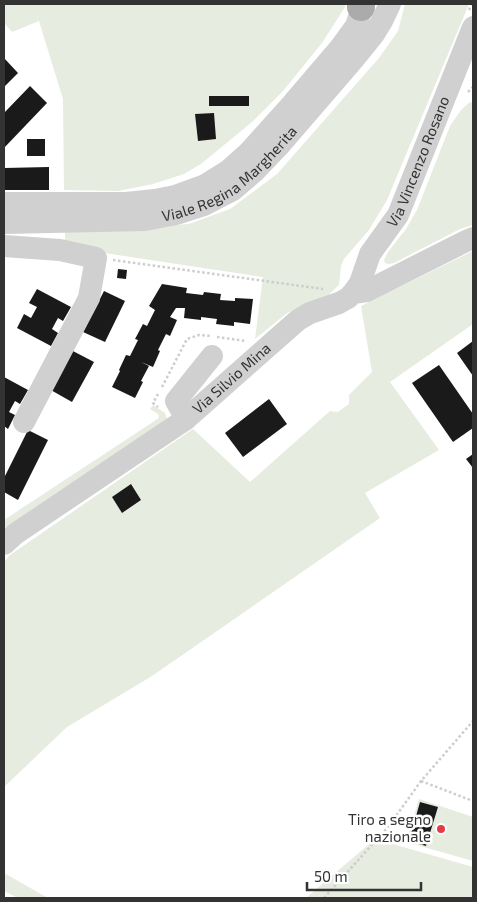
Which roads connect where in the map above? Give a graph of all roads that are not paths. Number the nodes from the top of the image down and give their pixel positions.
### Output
1 (390, 4) edge
2 (361, 5) edge
3 (473, 27) edge
4 (465, 70) edge
5 (4, 203) edge
6 (4, 223) edge
7 (473, 238) edge
8 (4, 246) edge
9 (353, 293) junction
10 (212, 356) dead end
11 (186, 420) junction
12 (24, 422) dead end
13 (4, 544) edge

1 - 6 street, Viale Regina Margherita
2 - 5 street, Viale Regina Margherita
3 - 4 street, Via Vincenzo Rosano
4 - 9 street, Via Vincenzo Rosano
7 - 9 street, Via Silvio Mina
8 - 12 street
9 - 11 street, Via Silvio Mina
10 - 11 street
11 - 13 street, Via Silvio Mina

